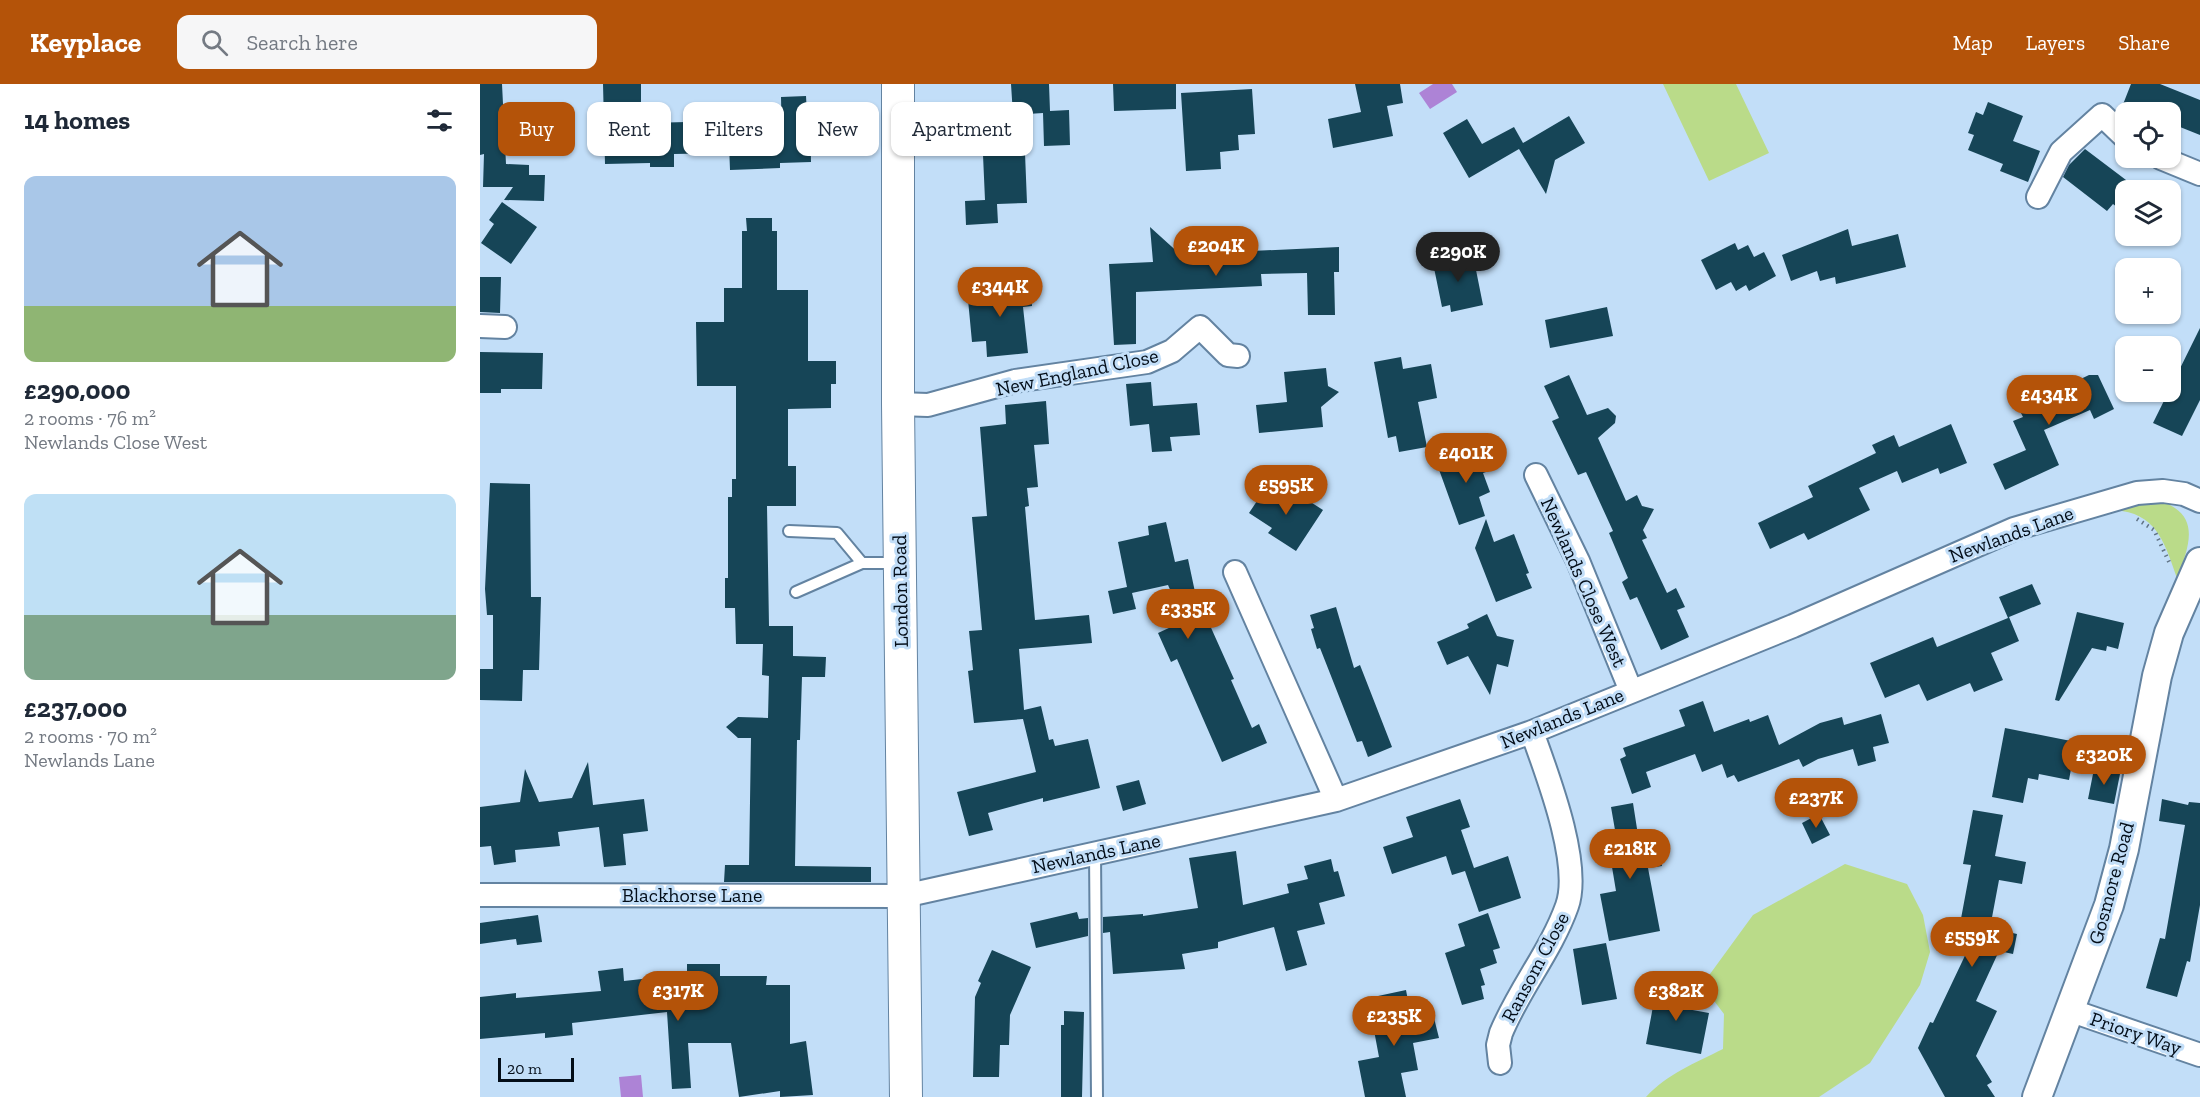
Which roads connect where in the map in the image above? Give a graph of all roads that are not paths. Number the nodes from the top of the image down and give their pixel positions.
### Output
1 (898, 84) edge
2 (2115, 127) edge
3 (2181, 166) edge
4 (2200, 174) edge
5 (2038, 197) dead end
6 (480, 326) edge
7 (506, 327) dead end
8 (1238, 356) dead end
9 (898, 404) junction
10 (1536, 475) dead end
11 (2200, 501) edge
12 (789, 531) dead end
13 (2200, 562) edge
14 (862, 563) junction
15 (900, 563) junction
16 (1235, 573) dead end
17 (796, 592) dead end
18 (1631, 691) junction
19 (1532, 732) junction
20 (1336, 800) junction
21 (1095, 853) junction
22 (480, 895) edge
23 (904, 896) junction
24 (2072, 1011) junction
25 (2200, 1055) edge
26 (1500, 1063) dead end
27 (906, 1097) edge
28 (1097, 1097) edge
29 (2037, 1097) edge

1 - 9 main road, London Road
2 - 5 street
3 - 4 street
6 - 7 street
8 - 9 street, New England Close
9 - 15 main road, London Road
10 - 18 street, Newlands Close West
11 - 18 street, Newlands Lane
12 - 14 lane
13 - 24 street, Gosmore Road
14 - 15 lane
14 - 17 lane
15 - 23 main road, London Road
16 - 20 street
18 - 19 street, Newlands Lane
19 - 20 street, Newlands Lane
19 - 26 street, Ransom Close
20 - 21 street, Newlands Lane
21 - 23 street, Newlands Lane
21 - 28 lane
22 - 23 street, Blackhorse Lane
23 - 27 main road, London Road
24 - 25 street, Priory Way
24 - 29 street, Gosmore Road

